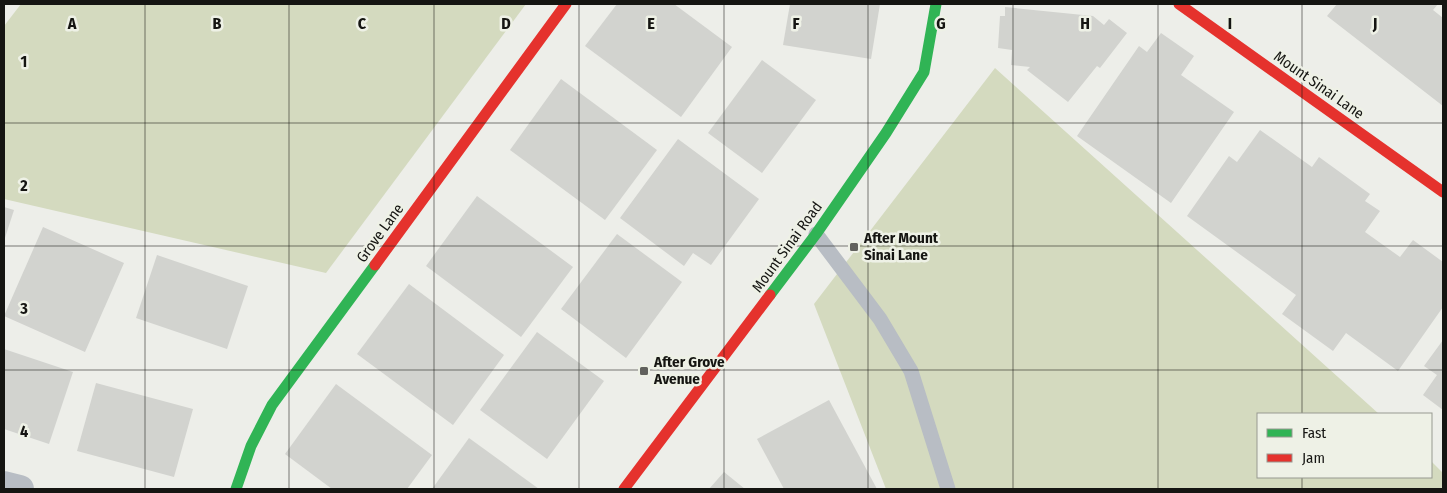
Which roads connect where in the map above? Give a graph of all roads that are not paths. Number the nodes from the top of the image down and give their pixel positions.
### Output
1 (566, 4) edge
2 (936, 4) edge
3 (1179, 4) edge
4 (1443, 191) edge
5 (816, 234) junction
6 (4, 486) edge
7 (20, 489) edge
8 (236, 489) edge
9 (624, 489) edge
10 (948, 489) edge

1 - 8 street, Grove Lane
2 - 5 street, Mount Sinai Road
3 - 4 street, Mount Sinai Lane
5 - 9 street, Mount Sinai Road
5 - 10 lane
6 - 7 street

